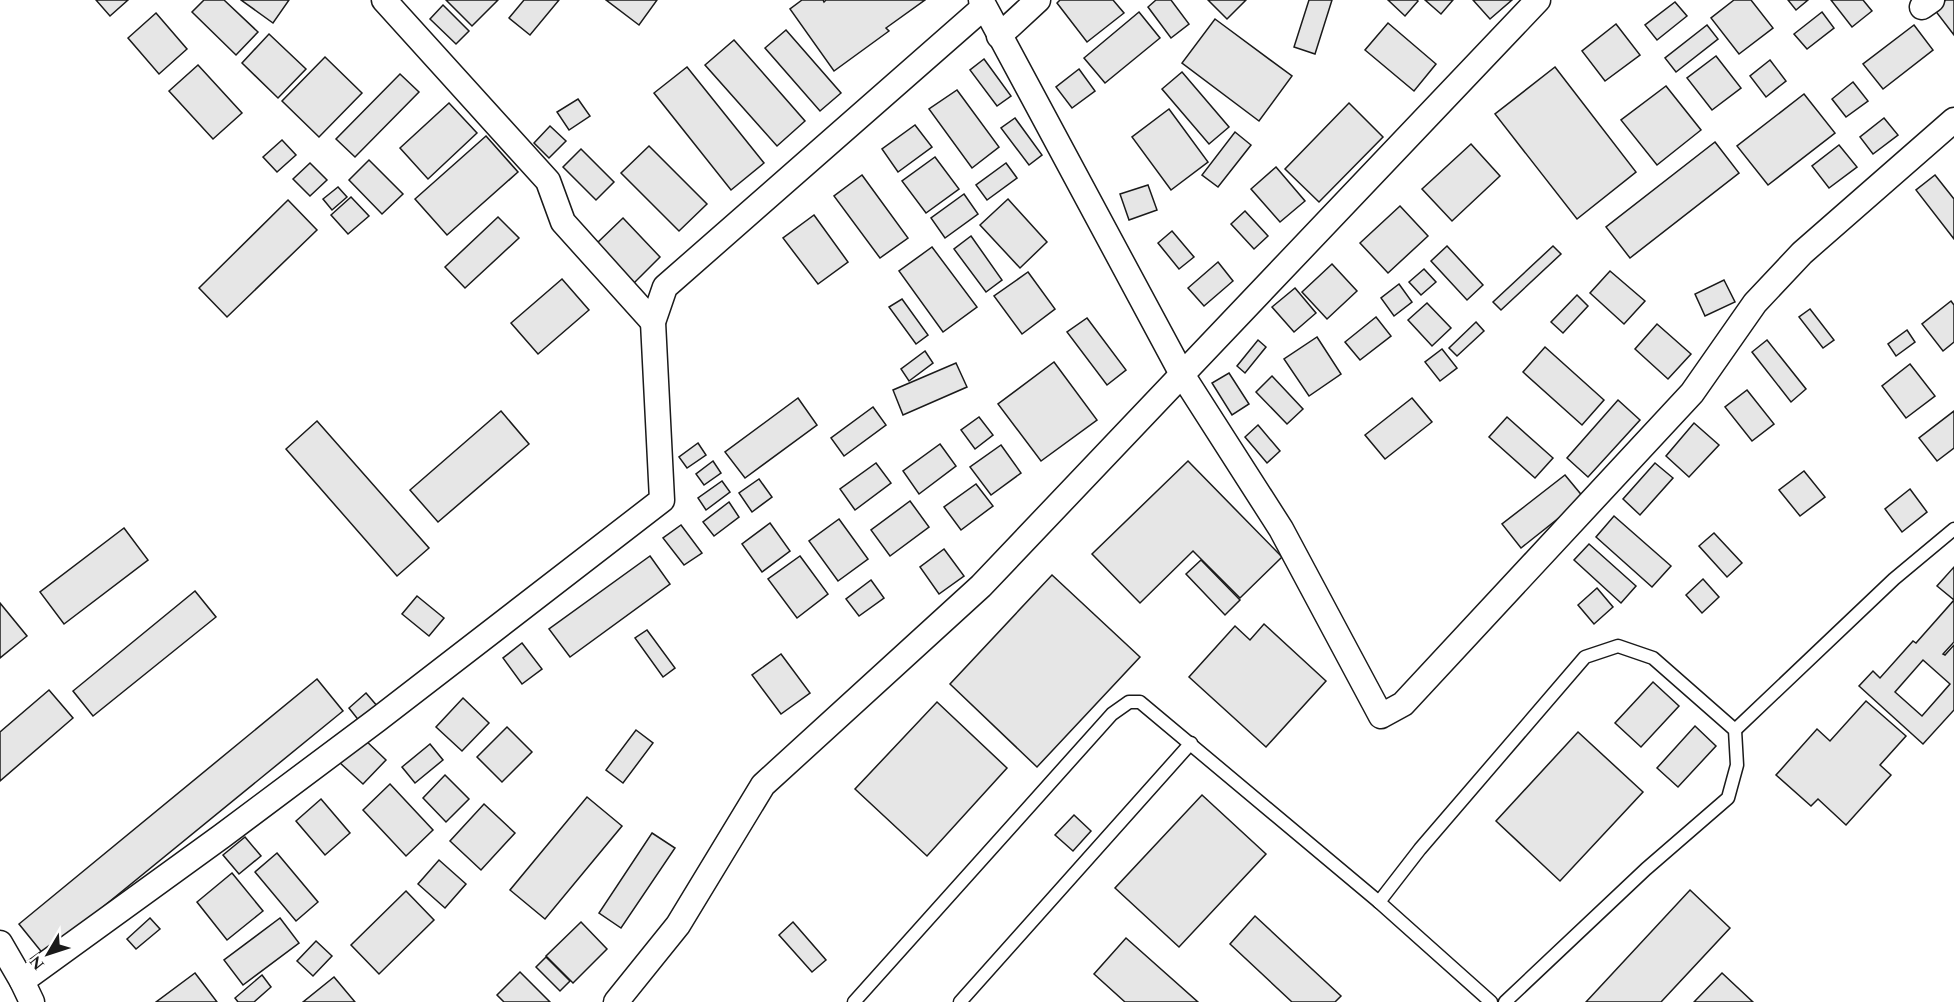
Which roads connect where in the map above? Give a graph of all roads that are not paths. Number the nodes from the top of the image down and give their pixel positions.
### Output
1 (384, 0) edge
2 (1038, 0) edge
3 (1538, 0) edge
4 (983, 4) edge
5 (999, 36) junction
6 (1954, 120) edge
7 (653, 322) junction
8 (1182, 376) junction
9 (1954, 529) edge
10 (1735, 730) junction
11 (1191, 743) junction
12 (1379, 902) junction
13 (0, 944) edge
14 (27, 992) edge
15 (616, 1002) edge
16 (854, 1002) edge
17 (960, 1002) edge
18 (1491, 1002) edge
19 (1505, 1002) edge

1 - 7 street
2 - 5 street
3 - 8 street
4 - 5 street
4 - 7 street
5 - 8 street
6 - 8 street
7 - 14 street
8 - 15 street
9 - 10 lane
10 - 12 lane
10 - 19 lane
11 - 12 lane
11 - 16 lane
11 - 17 lane
12 - 18 lane
13 - 14 street

